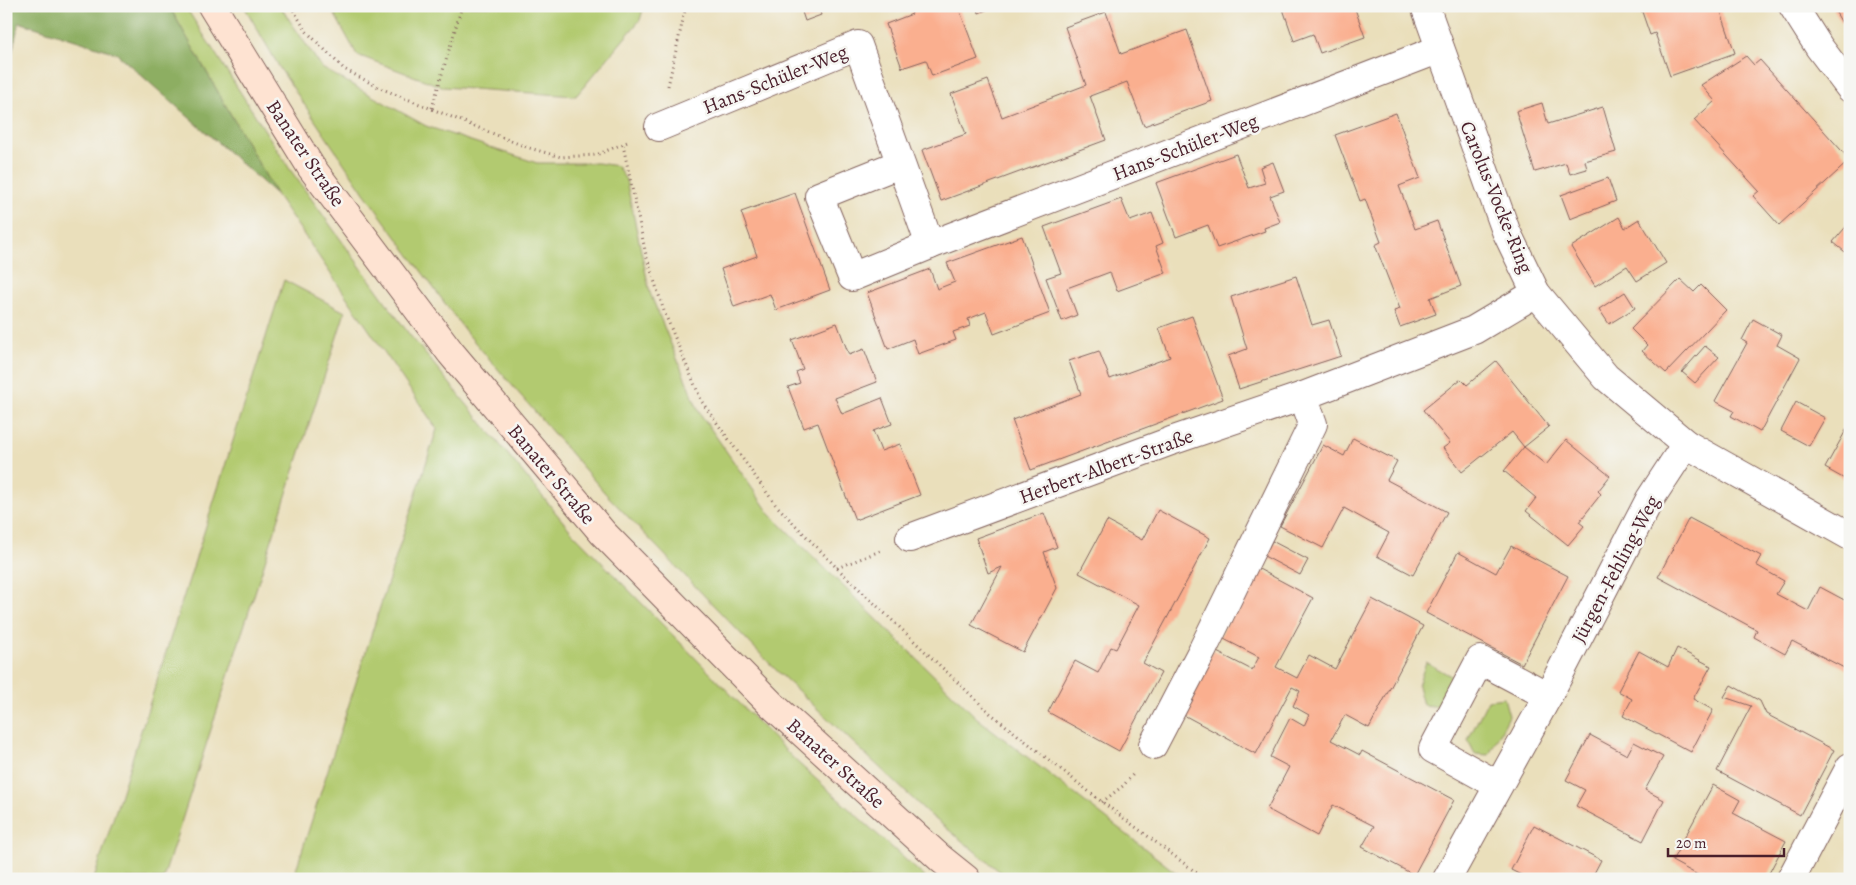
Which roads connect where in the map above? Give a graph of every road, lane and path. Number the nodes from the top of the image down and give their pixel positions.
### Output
1 (212, 6) edge
2 (291, 6) edge
3 (462, 6) edge
4 (686, 6) edge
5 (1424, 6) edge
6 (1793, 6) edge
7 (1440, 49) junction
8 (1850, 88) edge
9 (432, 108) junction
10 (659, 127) junction
11 (623, 145) junction
12 (899, 164) junction
13 (930, 245) junction
14 (1536, 293) junction
15 (1303, 396) junction
16 (1686, 444) junction
17 (1850, 536) edge
18 (910, 538) joint
19 (837, 568) junction
20 (1548, 696) junction
21 (1153, 745) dead end
22 (1850, 767) edge
23 (1139, 768) dead end
24 (1498, 785) junction
25 (1102, 802) junction
26 (966, 879) edge
27 (1205, 879) edge
28 (1447, 879) edge
29 (1792, 879) edge

1 - 26 main road, Banater Straße
2 - 9 path
3 - 9 path
4 - 10 path
5 - 7 street, Carolus-Vocke-Ring
6 - 8 street
7 - 13 street, Hans-Schüler-Weg
7 - 14 street, Carolus-Vocke-Ring
9 - 11 path
10 - 11 path
10 - 12 street, Hans-Schüler-Weg
11 - 19 path
12 - 13 street, Hans-Schüler-Weg
12 - 13 street, Hans-Schüler-Weg
14 - 15 street, Herbert-Albert-Straße
14 - 16 street, Carolus-Vocke-Ring
15 - 18 street, Herbert-Albert-Straße
15 - 21 street
16 - 17 street, Carolus-Vocke-Ring
16 - 20 street, Jürgen-Fehling-Weg
18 - 19 path
19 - 25 path
20 - 24 street, Jürgen-Fehling-Weg
20 - 24 street
22 - 29 street
23 - 25 path
24 - 28 street, Jürgen-Fehling-Weg
25 - 27 path

